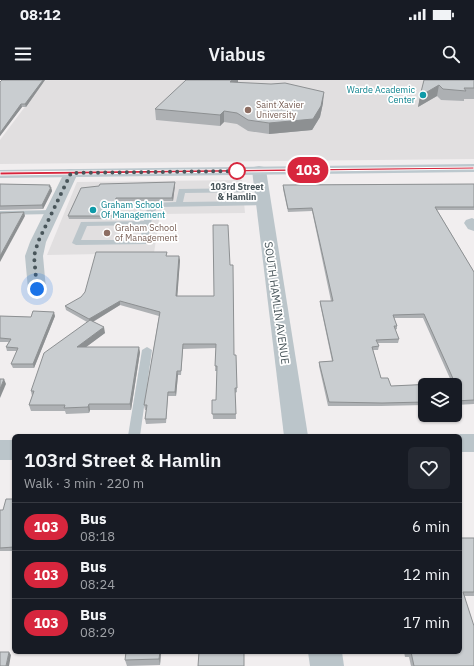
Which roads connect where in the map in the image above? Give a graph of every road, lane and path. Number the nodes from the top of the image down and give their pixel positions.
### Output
1 (474, 168) edge
2 (259, 170) junction
3 (71, 173) junction
4 (0, 174) edge
5 (263, 196) junction
6 (179, 204) junction
7 (52, 212) junction
8 (0, 213) edge
9 (147, 223) junction
10 (37, 289) dead end
11 (147, 350) dead end
12 (134, 434) edge
13 (296, 434) edge
14 (462, 443) edge
15 (474, 443) edge
16 (0, 450) edge
17 (12, 450) edge
18 (325, 654) edge
19 (327, 666) edge

1 - 2 main road
2 - 3 main road
2 - 5 street, SOUTH HAMLIN AVENUE
3 - 4 main road
3 - 7 street
5 - 6 lane
5 - 6 lane
5 - 13 street, SOUTH HAMLIN AVENUE
6 - 9 lane
7 - 8 lane
7 - 10 street
9 - 9 lane
11 - 12 lane
14 - 15 street
16 - 17 street
18 - 19 street

